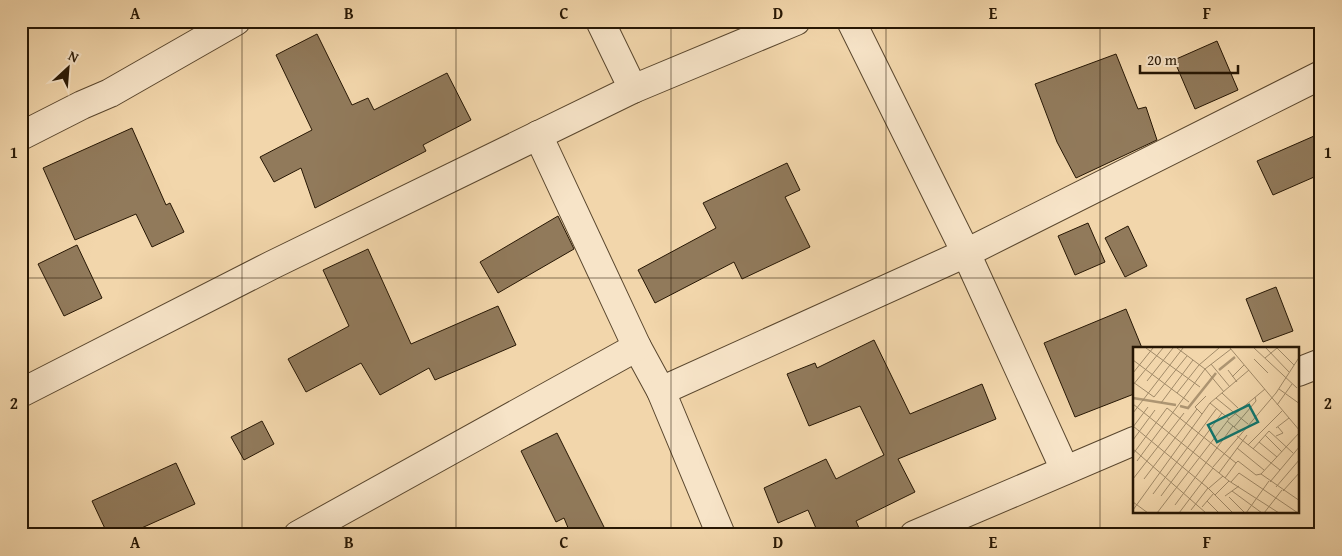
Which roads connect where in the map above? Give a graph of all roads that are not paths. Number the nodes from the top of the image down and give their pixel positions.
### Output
1 (236, 21) edge
2 (600, 21) edge
3 (796, 21) edge
4 (851, 21) edge
5 (1321, 75) edge
6 (633, 88) junction
7 (538, 135) junction
8 (21, 136) edge
9 (966, 253) junction
10 (637, 347) junction
11 (1321, 363) edge
12 (1300, 371) edge
13 (661, 391) junction
14 (21, 393) edge
15 (1133, 441) edge
16 (1064, 470) junction
17 (298, 535) edge
18 (721, 535) edge
19 (914, 535) edge

1 - 8 street
2 - 6 street
3 - 6 street
4 - 9 street
5 - 9 street
6 - 7 street
7 - 10 street
7 - 14 street
9 - 13 street
9 - 16 street
10 - 13 street
10 - 17 street
11 - 12 street
13 - 18 street
15 - 16 street
16 - 19 street

